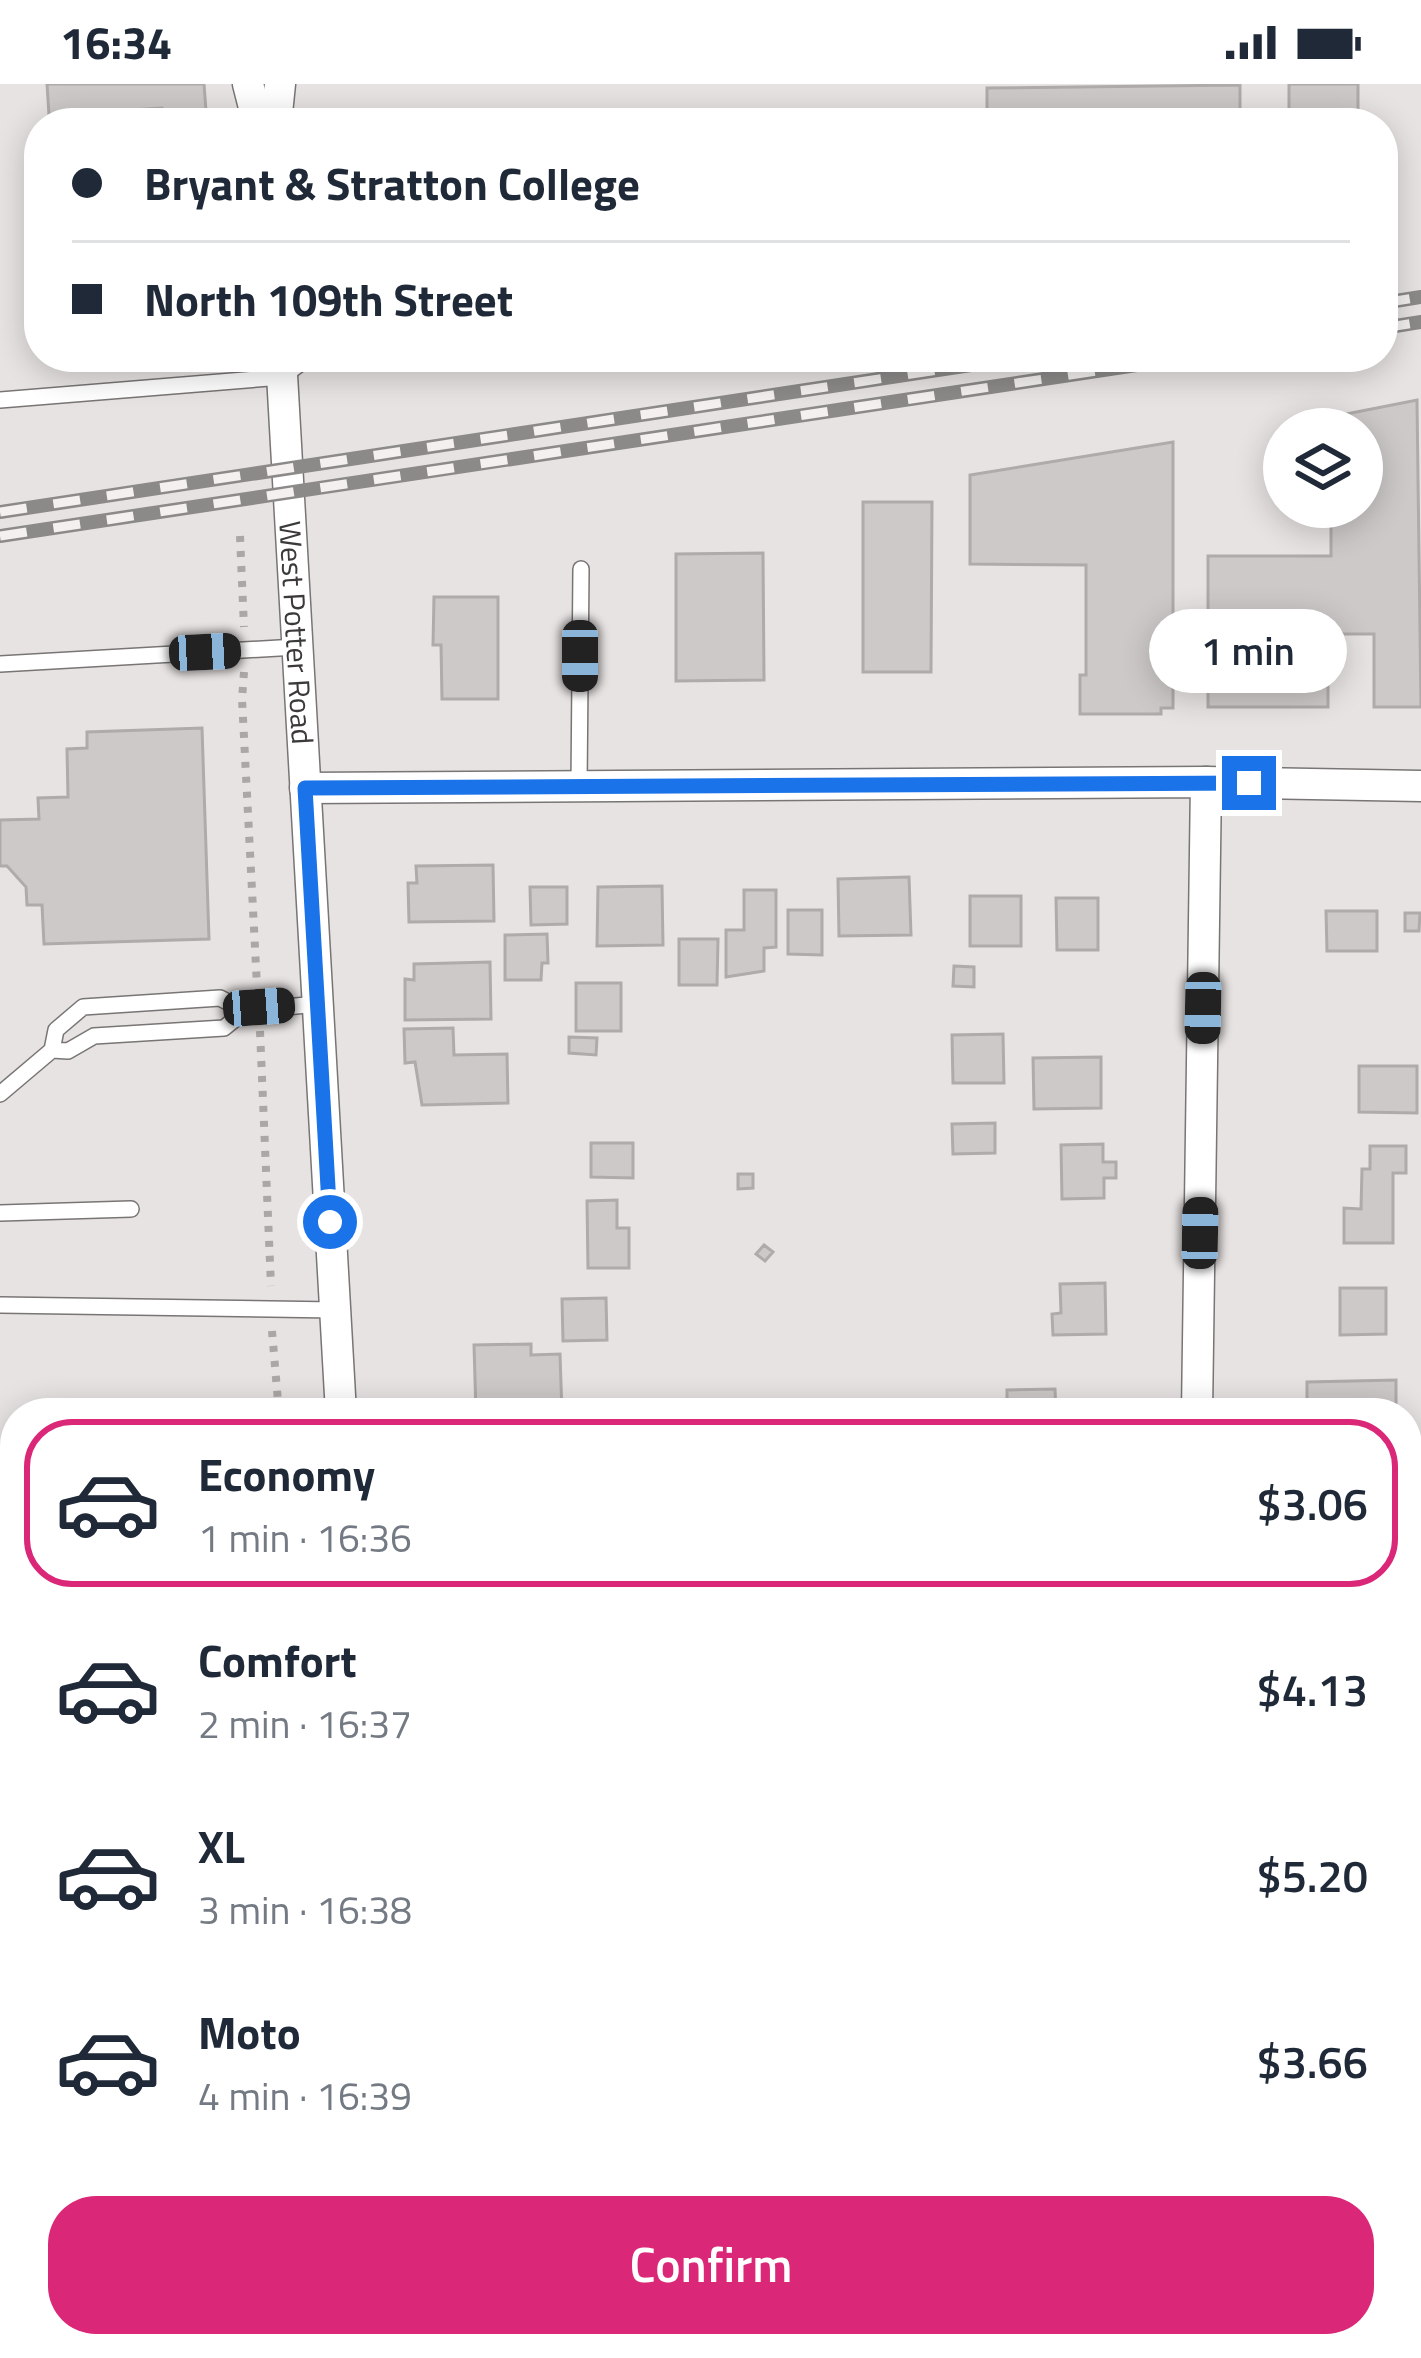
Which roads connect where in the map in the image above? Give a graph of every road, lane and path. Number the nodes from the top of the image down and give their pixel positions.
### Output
1 (238, 372) edge
2 (281, 372) edge
3 (0, 400) edge
4 (239, 536) dead end
5 (581, 569) dead end
6 (296, 647) junction
7 (246, 650) junction
8 (0, 664) edge
9 (1206, 782) junction
10 (579, 786) junction
11 (1421, 786) edge
12 (305, 788) junction
13 (317, 1004) junction
14 (252, 1009) junction
15 (52, 1050) junction
16 (2, 1089) edge
17 (131, 1209) dead end
18 (0, 1214) edge
19 (0, 1305) edge
20 (271, 1310) junction
21 (335, 1310) junction
22 (277, 1398) edge
23 (340, 1398) edge
24 (1197, 1398) edge

1 - 3 lane
2 - 6 street, West Potter Road
4 - 7 path
5 - 10 lane
6 - 7 lane
6 - 12 street, West Potter Road
7 - 8 lane
7 - 14 path
9 - 10 street
9 - 11 street
9 - 24 street
10 - 12 street
12 - 13 street, West Potter Road
13 - 14 lane
13 - 21 street, West Potter Road
14 - 15 lane
14 - 15 lane
14 - 20 path
15 - 16 lane
17 - 18 lane
19 - 20 lane
20 - 21 lane
20 - 22 path
21 - 23 street, West Potter Road

